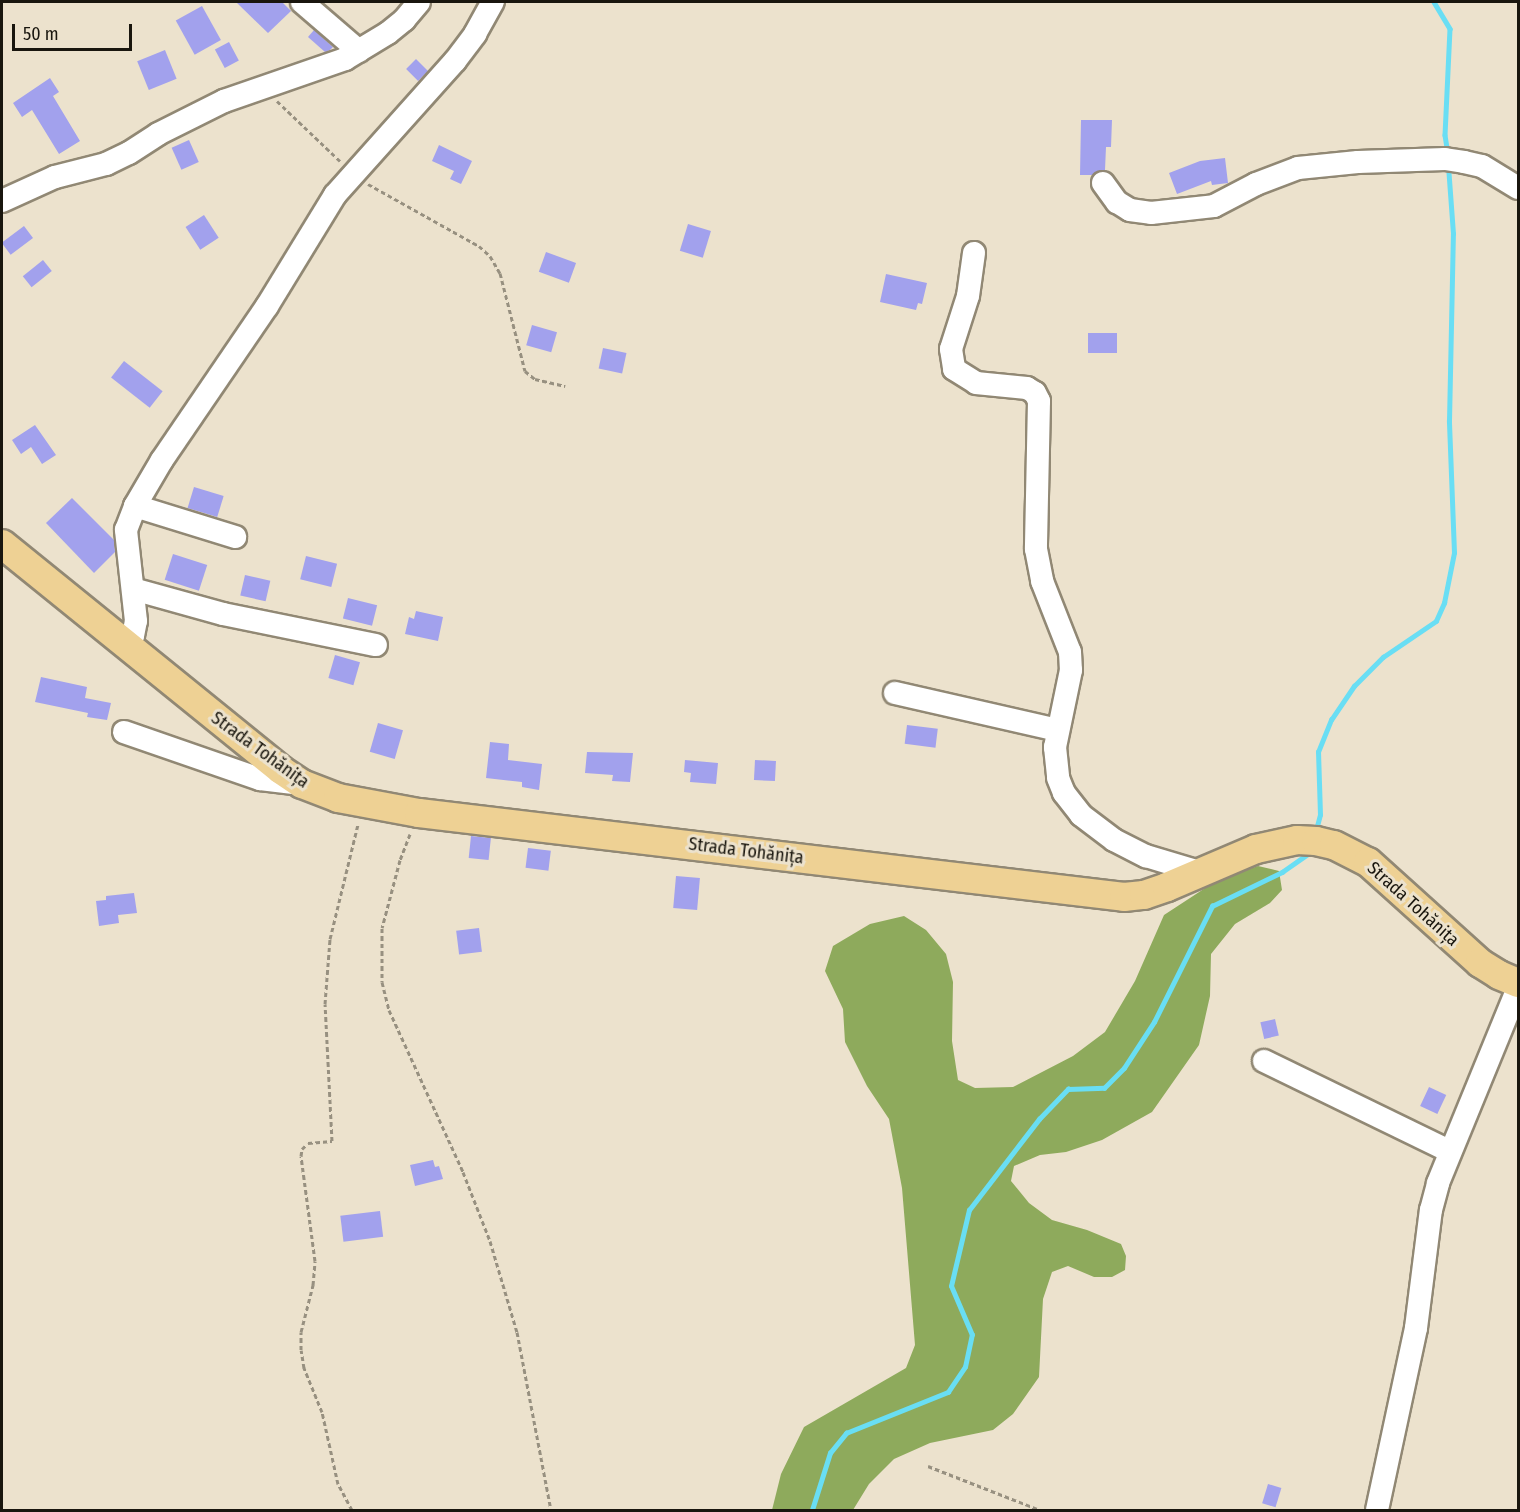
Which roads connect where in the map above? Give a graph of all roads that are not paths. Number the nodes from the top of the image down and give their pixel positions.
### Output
1 (302, 2) edge
2 (419, 2) edge
3 (493, 2) edge
4 (359, 51) junction
5 (1103, 183) dead end
6 (1518, 188) edge
7 (2, 201) edge
8 (974, 253) dead end
9 (135, 506) junction
10 (235, 537) dead end
11 (2, 544) edge
12 (133, 589) junction
13 (125, 644) junction
14 (376, 645) dead end
15 (895, 693) dead end
16 (1058, 730) junction
17 (124, 732) dead end
18 (302, 784) junction
19 (1199, 872) junction
20 (1518, 985) edge
21 (1264, 1061) dead end
22 (1449, 1151) junction
23 (1377, 1510) edge

1 - 4 street
2 - 4 street
3 - 9 street
4 - 7 street
5 - 6 street
8 - 16 street
9 - 10 street
9 - 12 street
11 - 13 main road, Strada Tohănița
12 - 13 street
12 - 14 street
13 - 18 main road, Strada Tohănița
15 - 16 street
16 - 19 street
17 - 18 street
18 - 19 main road, Strada Tohănița
19 - 20 main road, Strada Tohănița
20 - 22 street
21 - 22 street
22 - 23 street

